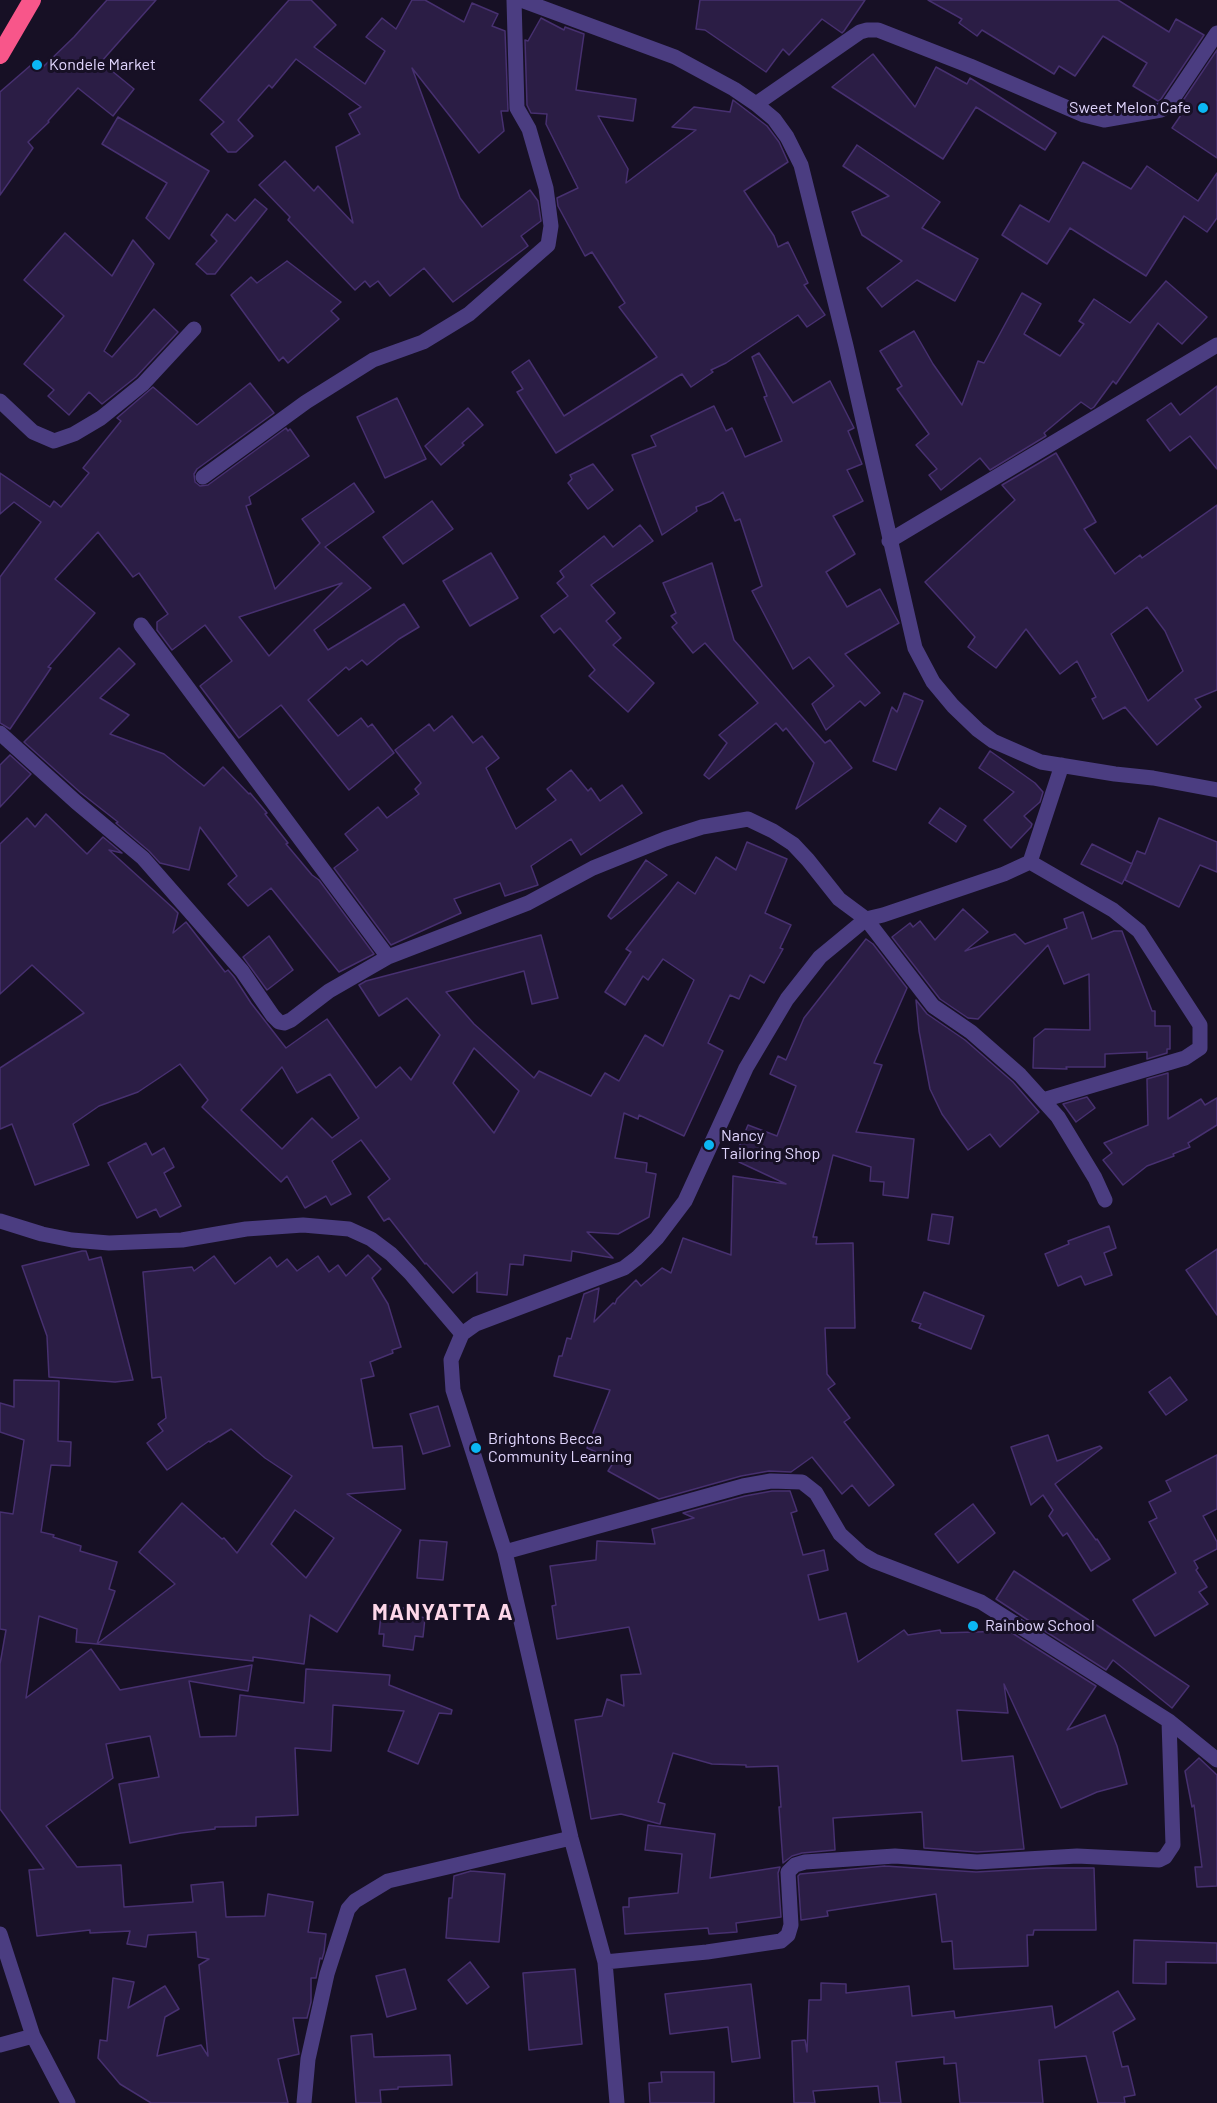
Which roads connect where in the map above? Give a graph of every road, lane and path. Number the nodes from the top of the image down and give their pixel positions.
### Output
1 (32, 0) edge
2 (523, 1) edge
3 (1217, 33) edge
4 (0, 55) edge
5 (756, 104) junction
6 (194, 329) dead end
7 (1217, 345) edge
8 (0, 401) edge
9 (203, 477) dead end
10 (889, 541) junction
11 (141, 625) dead end
12 (0, 733) edge
13 (1062, 765) junction
14 (1217, 790) edge
15 (1030, 862) junction
16 (866, 918) junction
17 (388, 957) junction
18 (1042, 1100) junction
19 (1105, 1200) dead end
20 (0, 1221) edge
21 (462, 1334) junction
22 (505, 1552) junction
23 (1169, 1721) junction
24 (1217, 1760) edge
25 (571, 1838) junction
26 (0, 1934) edge
27 (605, 1962) junction
28 (33, 2036) junction
29 (0, 2045) edge
30 (68, 2103) edge
31 (304, 2103) edge
32 (617, 2103) edge

1 - 4 highway
2 - 5 street
2 - 9 street
3 - 5 street
5 - 10 street
6 - 8 street
7 - 10 street
10 - 13 street
11 - 17 street
12 - 17 street
13 - 14 street
13 - 15 street
15 - 16 street
15 - 18 street
16 - 17 street
16 - 18 street
16 - 21 street
18 - 19 street
20 - 21 street
21 - 22 street
22 - 23 street
22 - 25 street
23 - 24 street
23 - 27 street
25 - 27 street
25 - 31 street
26 - 28 street
27 - 32 street
28 - 29 street
28 - 30 street

